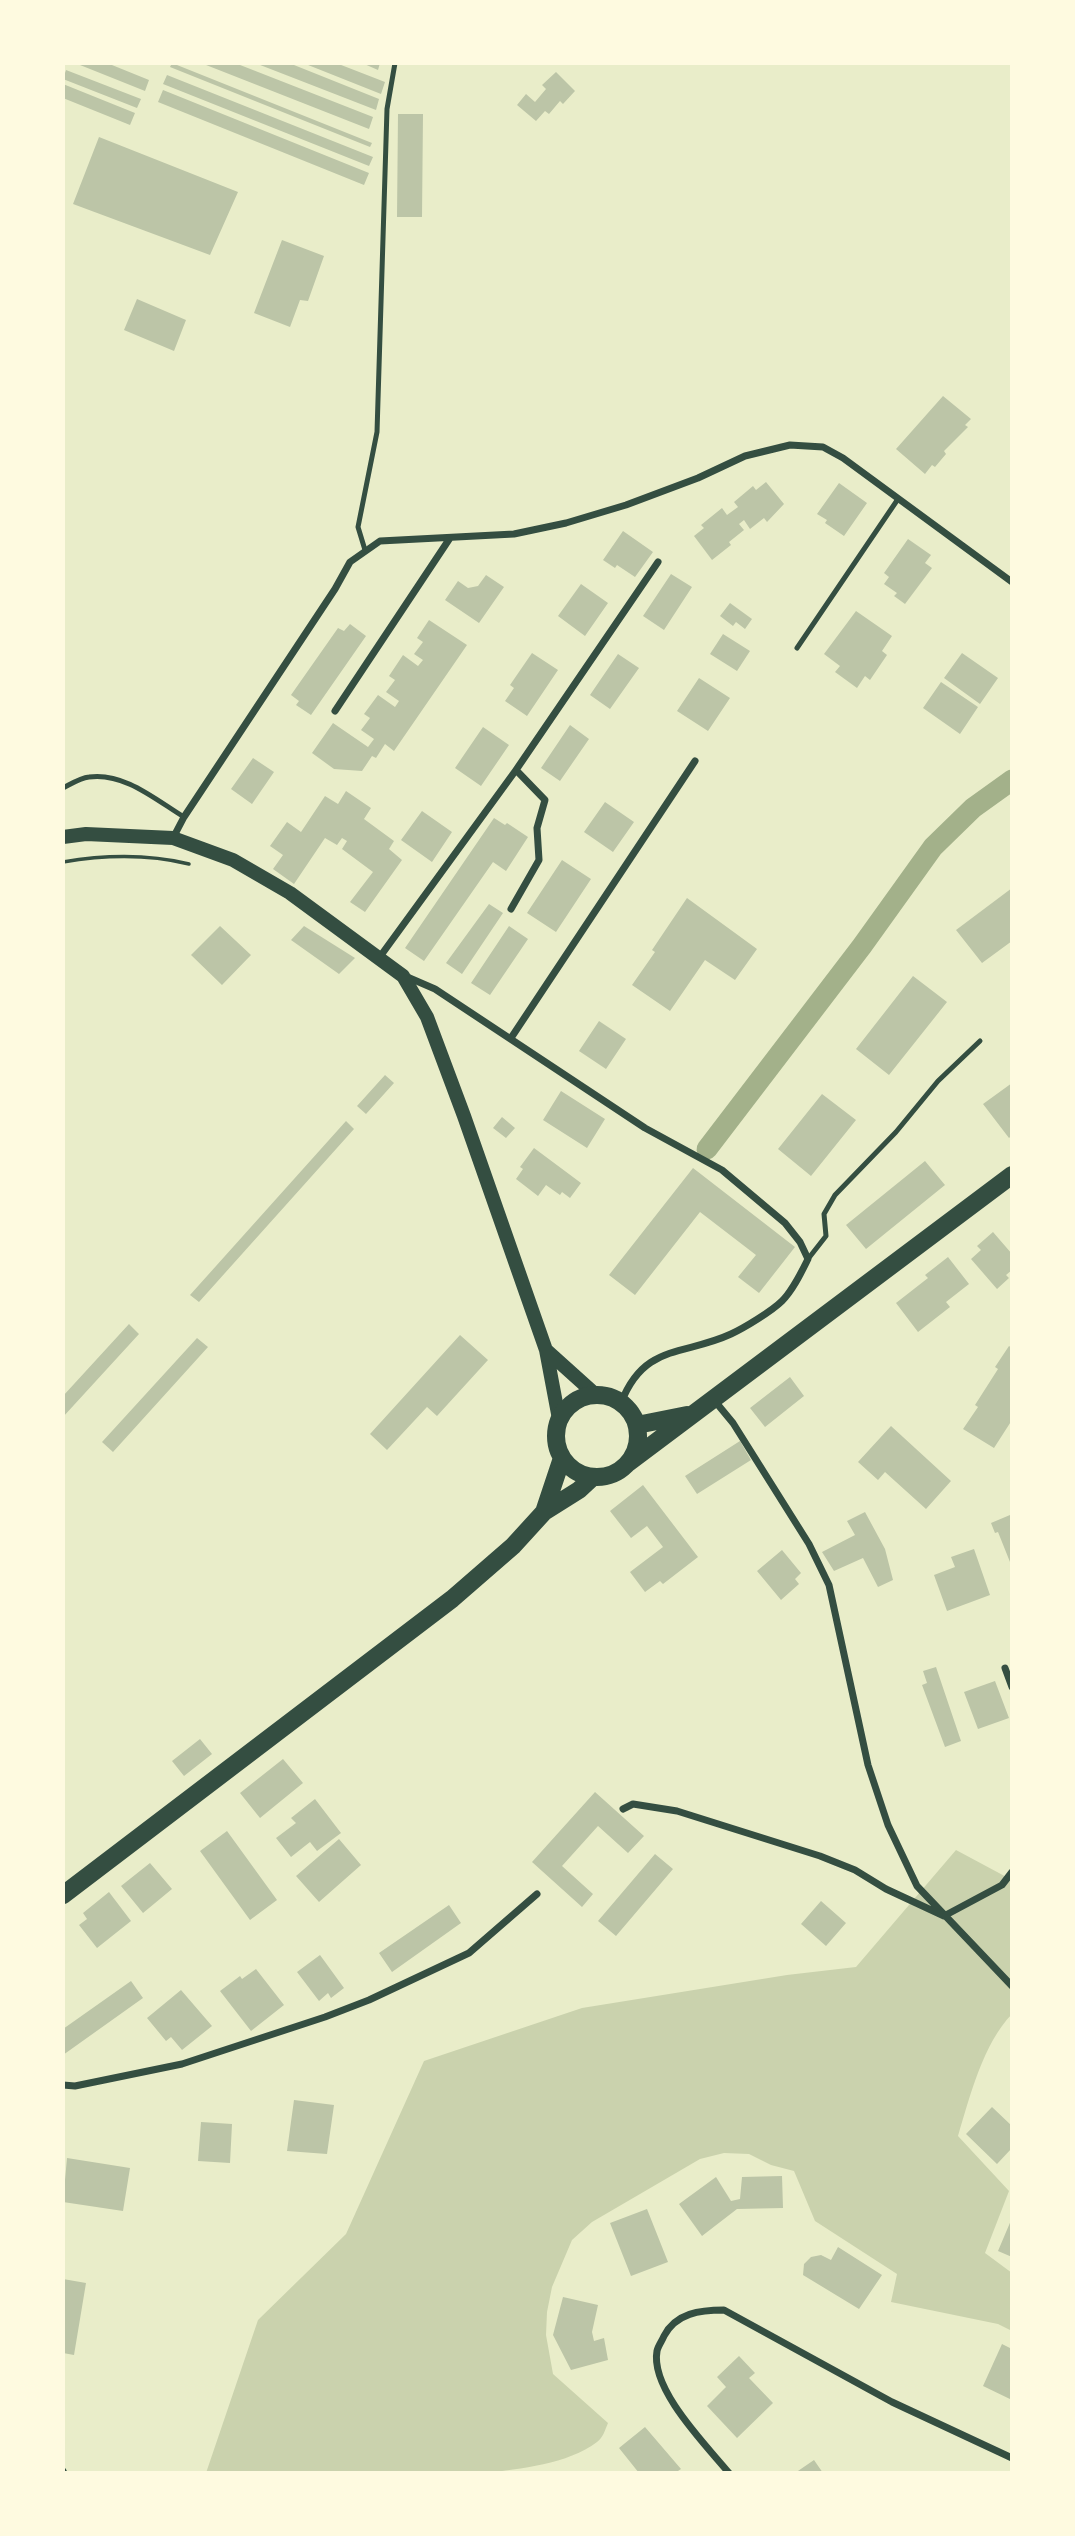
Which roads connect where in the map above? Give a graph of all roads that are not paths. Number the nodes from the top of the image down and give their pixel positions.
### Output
1 (396, 63) edge
2 (898, 499) junction
3 (450, 538) junction
4 (365, 550) junction
5 (658, 562) dead end
6 (1012, 582) edge
7 (797, 648) dead end
8 (335, 711) dead end
9 (695, 761) dead end
10 (516, 770) junction
11 (63, 788) edge
12 (184, 817) junction
13 (63, 837) edge
14 (173, 838) junction
15 (511, 909) dead end
16 (379, 958) junction
17 (402, 975) junction
18 (511, 1038) junction
19 (980, 1041) dead end
20 (1012, 1175) edge
21 (808, 1259) junction
22 (546, 1350) junction
23 (596, 1395) junction
24 (714, 1399) junction
25 (621, 1403) junction
26 (694, 1413) junction
27 (559, 1419) junction
28 (637, 1425) junction
29 (562, 1458) junction
30 (628, 1463) junction
31 (593, 1477) junction
32 (544, 1512) junction
33 (1005, 1668) dead end
34 (1012, 1687) edge
35 (623, 1809) dead end
36 (1012, 1872) edge
37 (537, 1894) dead end
38 (63, 1895) edge
39 (944, 1916) junction
40 (1012, 1986) edge
41 (63, 2085) edge
42 (1012, 2458) edge
43 (729, 2473) edge

1 - 4 lane
2 - 3 street
2 - 6 street
2 - 7 lane
3 - 4 street
3 - 8 street
4 - 12 street
5 - 10 street
9 - 18 street
10 - 15 street
10 - 16 street
11 - 12 lane
12 - 14 street
13 - 14 main road
14 - 16 main road
16 - 17 main road
17 - 18 street
17 - 22 main road
18 - 21 street
19 - 21 lane
20 - 24 main road
21 - 25 street
22 - 23 main road
22 - 27 main road
23 - 25 main road
23 - 27 main road
24 - 26 main road
24 - 39 street
25 - 28 main road
26 - 28 main road
26 - 30 main road
27 - 29 main road
28 - 30 main road
29 - 31 main road
29 - 32 main road
30 - 31 main road
31 - 32 main road
32 - 38 main road
33 - 34 street
35 - 39 street
36 - 39 street
37 - 41 street
39 - 40 street
42 - 43 street

